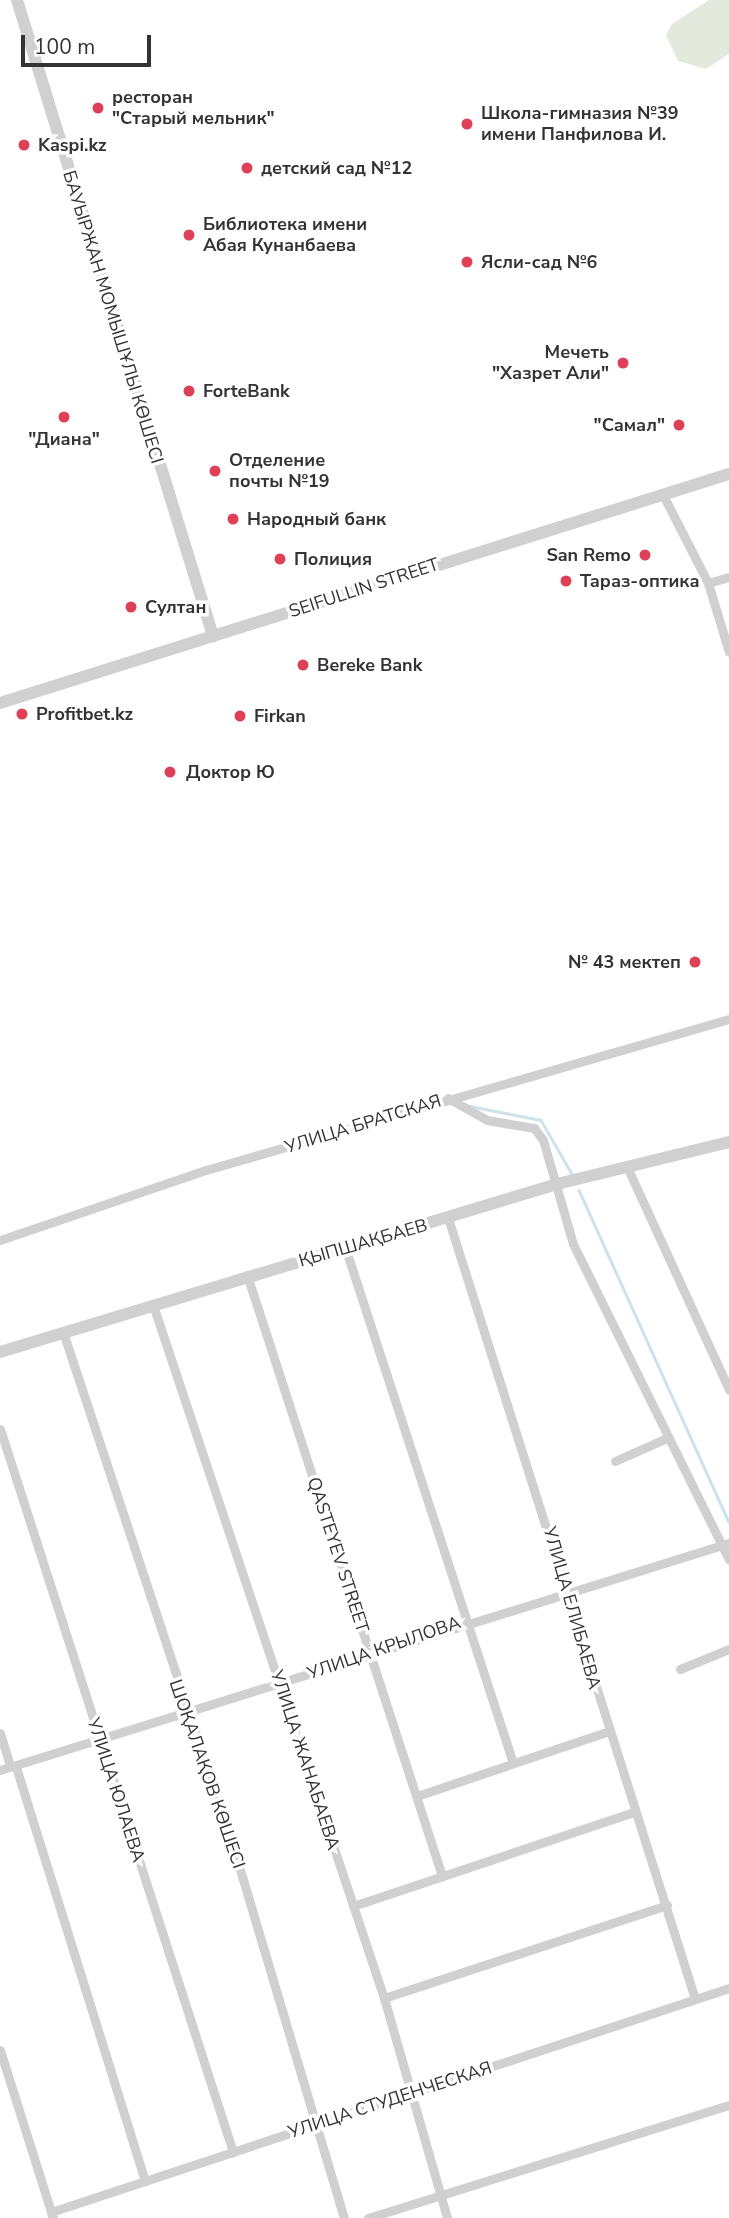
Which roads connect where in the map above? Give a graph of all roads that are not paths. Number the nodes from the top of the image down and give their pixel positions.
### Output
1 (17, 0) edge
2 (729, 474) edge
3 (663, 495) junction
4 (729, 577) edge
5 (708, 583) junction
6 (213, 636) junction
7 (729, 652) edge
8 (0, 703) edge
9 (729, 1019) edge
10 (448, 1098) junction
11 (729, 1142) edge
12 (628, 1169) junction
13 (557, 1184) junction
14 (449, 1218) junction
15 (0, 1240) edge
16 (346, 1250) junction
17 (247, 1275) junction
18 (153, 1305) junction
19 (63, 1332) junction
20 (0, 1352) edge
21 (729, 1390) edge
22 (0, 1429) edge
23 (667, 1438) junction
24 (615, 1461) dead end
25 (726, 1544) edge
26 (729, 1559) edge
27 (565, 1592) junction
28 (466, 1621) junction
29 (729, 1648) edge
30 (369, 1652) junction
31 (680, 1669) dead end
32 (279, 1684) junction
33 (186, 1713) junction
34 (609, 1731) junction
35 (0, 1733) edge
36 (99, 1739) junction
37 (513, 1763) junction
38 (13, 1766) junction
39 (0, 1770) edge
40 (417, 1796) junction
41 (635, 1812) junction
42 (442, 1876) junction
43 (667, 1905) junction
44 (353, 1906) junction
45 (729, 1988) edge
46 (384, 1998) junction
47 (695, 1999) junction
48 (0, 2050) edge
49 (410, 2094) junction
50 (729, 2105) edge
51 (315, 2124) junction
52 (233, 2152) junction
53 (145, 2181) junction
54 (440, 2195) junction
55 (52, 2215) edge
56 (344, 2218) edge
57 (368, 2218) edge
58 (447, 2218) edge

1 - 6 street, БАУЫРЖАН МОМЫШҰЛЫ КӨШЕСІ
2 - 3 street, SEIFULLIN STREET
3 - 5 street
3 - 6 street, SEIFULLIN STREET
4 - 5 street
5 - 7 street
6 - 8 street, SEIFULLIN STREET
9 - 10 street, УЛИЦА БРАТСКАЯ
10 - 13 street
10 - 15 street, УЛИЦА БРАТСКАЯ
11 - 12 street, ҚЫПШАҚБАЕВ
12 - 13 street, ҚЫПШАҚБАЕВ
12 - 21 street
13 - 14 street, ҚЫПШАҚБАЕВ
13 - 23 street
14 - 16 street, ҚЫПШАҚБАЕВ
14 - 27 street, УЛИЦА ЕЛИБАЕВА
16 - 17 street, ҚЫПШАҚБАЕВ
16 - 28 street
17 - 18 street, ҚЫПШАҚБАЕВ
17 - 30 street, QASTEYEV STREET
18 - 19 street, ҚЫПШАҚБАЕВ
18 - 32 street, УЛИЦА ЖАНАБАЕВА
19 - 20 street, ҚЫПШАҚБАЕВ
19 - 33 street, ШОҚАЛАҚОВ КӨШЕСІ
22 - 36 street, УЛИЦА ЮЛАЕВА
23 - 24 street
23 - 25 street
25 - 26 street
25 - 27 street, УЛИЦА КРЫЛОВА
27 - 28 street, УЛИЦА КРЫЛОВА
27 - 34 street, УЛИЦА ЕЛИБАЕВА
28 - 30 street, УЛИЦА КРЫЛОВА
28 - 37 street
29 - 31 street
30 - 32 street, УЛИЦА КРЫЛОВА
30 - 40 street, QASTEYEV STREET
32 - 33 street, УЛИЦА КРЫЛОВА
32 - 44 street, УЛИЦА ЖАНАБАЕВА
33 - 36 street, УЛИЦА КРЫЛОВА
33 - 51 street, ШОҚАЛАҚОВ КӨШЕСІ
34 - 37 street
34 - 41 street, УЛИЦА ЕЛИБАЕВА
35 - 38 street
36 - 38 street, УЛИЦА КРЫЛОВА
36 - 52 street, УЛИЦА ЮЛАЕВА
37 - 40 street
38 - 39 street, УЛИЦА КРЫЛОВА
38 - 53 street
40 - 42 street, QASTEYEV STREET
41 - 42 street
41 - 43 street, УЛИЦА ЕЛИБАЕВА
42 - 44 street
43 - 46 street
43 - 47 street, УЛИЦА ЕЛИБАЕВА
44 - 46 street, УЛИЦА ЖАНАБАЕВА
45 - 47 street, УЛИЦА СТУДЕНЧЕСКАЯ
46 - 49 street, УЛИЦА ЖАНАБАЕВА
47 - 49 street, УЛИЦА СТУДЕНЧЕСКАЯ
48 - 55 street
49 - 51 street, УЛИЦА СТУДЕНЧЕСКАЯ
49 - 54 street, УЛИЦА ЖАНАБАЕВА
50 - 54 street
51 - 52 street, УЛИЦА СТУДЕНЧЕСКАЯ
51 - 56 street, ШОҚАЛАҚОВ КӨШЕСІ
52 - 53 street, УЛИЦА СТУДЕНЧЕСКАЯ
53 - 55 street, УЛИЦА СТУДЕНЧЕСКАЯ
54 - 57 street
54 - 58 street, УЛИЦА ЖАНАБАЕВА

